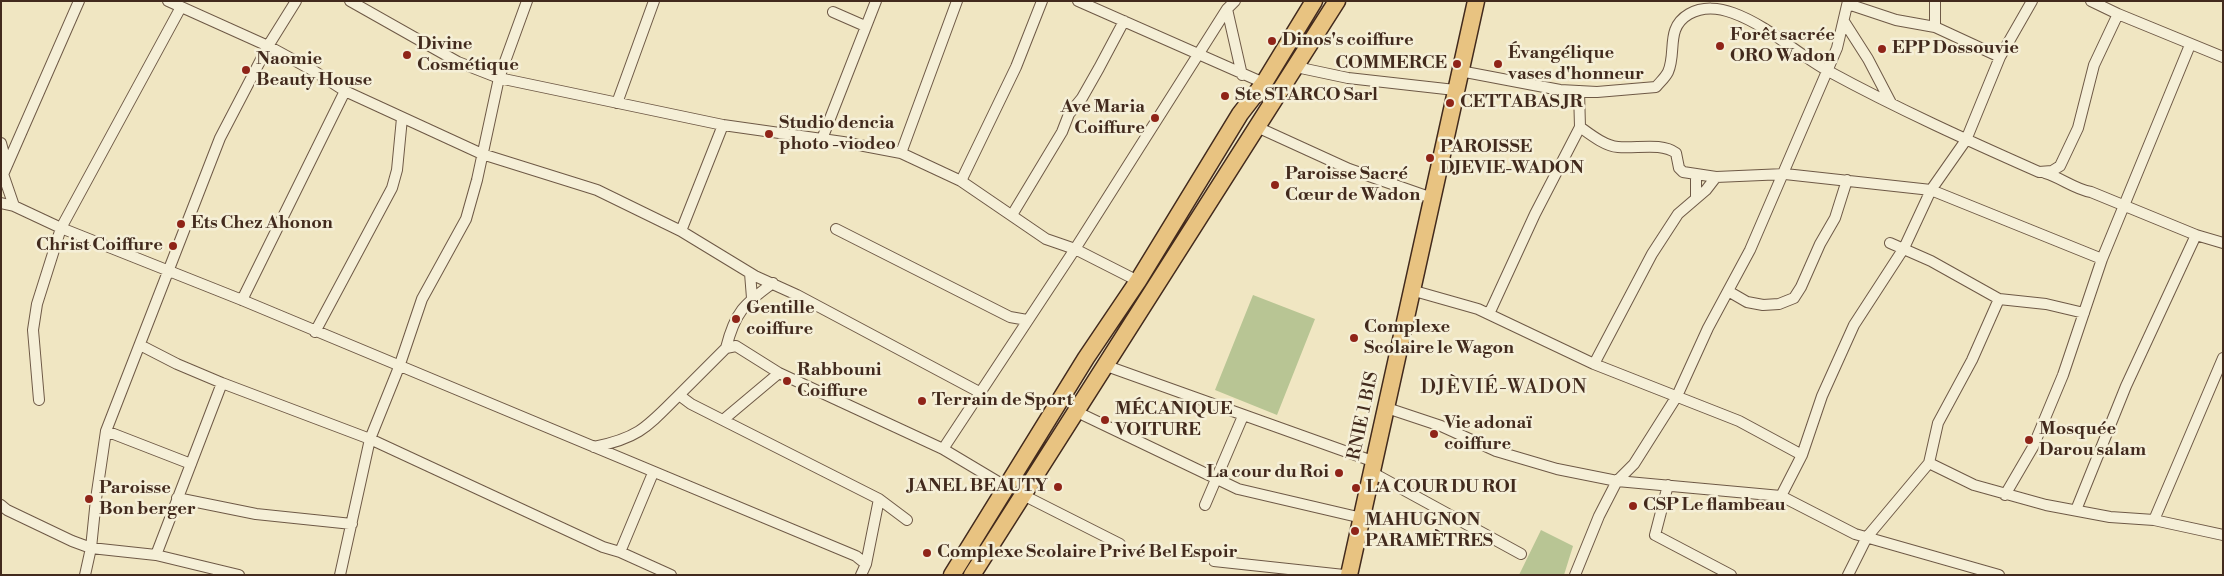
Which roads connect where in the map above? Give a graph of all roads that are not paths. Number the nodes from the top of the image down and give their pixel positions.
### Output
1 (79, 1) edge
2 (168, 1) edge
3 (296, 1) edge
4 (350, 1) edge
5 (528, 1) edge
6 (654, 1) edge
7 (876, 1) edge
8 (957, 1) edge
9 (1042, 1) edge
10 (1078, 1) edge
11 (1314, 1) edge
12 (1337, 1) edge
13 (1476, 1) edge
14 (1935, 1) edge
15 (2032, 1) edge
16 (2091, 1) edge
17 (1848, 3) edge
18 (1231, 5) edge
19 (181, 7) junction
20 (833, 12) dead end
21 (2118, 14) junction
22 (1124, 21) junction
23 (1845, 23) junction
24 (865, 26) junction
25 (1935, 27) junction
26 (2190, 45) junction
27 (268, 46) junction
28 (1199, 55) junction
29 (2000, 57) junction
30 (2223, 57) edge
31 (1296, 67) junction
32 (1460, 71) junction
33 (1828, 71) junction
34 (1242, 75) junction
35 (499, 78) junction
36 (1264, 83) junction
37 (1455, 90) junction
38 (345, 91) junction
39 (1579, 91) junction
40 (617, 103) junction
41 (1891, 103) junction
42 (402, 118) junction
43 (723, 125) junction
44 (1257, 127) junction
45 (1580, 127) junction
46 (822, 139) junction
47 (1966, 140) junction
48 (1, 142) edge
49 (16, 144) junction
50 (901, 153) junction
51 (482, 154) junction
52 (4, 172) edge
53 (2039, 172) junction
54 (1696, 174) junction
55 (1785, 174) junction
56 (1716, 177) junction
57 (1847, 180) junction
58 (961, 182) junction
59 (1931, 190) junction
60 (1432, 198) junction
61 (1696, 198) junction
62 (1, 203) edge
63 (14, 206) junction
64 (2124, 207) junction
65 (1012, 215) junction
66 (61, 228) junction
67 (836, 229) dead end
68 (681, 231) junction
69 (2196, 235) junction
70 (2223, 242) edge
71 (1890, 243) dead end
72 (1904, 248) junction
73 (1075, 249) junction
74 (2102, 259) junction
75 (168, 271) junction
76 (750, 273) junction
77 (1138, 281) junction
78 (773, 283) junction
79 (1411, 290) junction
80 (1728, 291) junction
81 (752, 298) junction
82 (1999, 298) junction
83 (242, 300) junction
84 (2084, 313) junction
85 (1489, 314) junction
86 (1010, 317) junction
87 (1027, 320) junction
88 (315, 332) junction
89 (1019, 334) junction
90 (140, 345) junction
91 (726, 348) junction
92 (2223, 358) edge
93 (1594, 364) junction
94 (399, 366) junction
95 (1104, 366) junction
96 (779, 373) junction
97 (222, 382) junction
98 (981, 393) junction
99 (679, 395) junction
100 (1677, 396) junction
101 (39, 400) dead end
102 (1386, 408) junction
103 (1074, 411) junction
104 (1243, 416) junction
105 (724, 420) junction
106 (106, 431) junction
107 (370, 440) junction
108 (593, 447) junction
109 (943, 449) junction
110 (1802, 455) junction
111 (1929, 463) junction
112 (191, 464) junction
113 (1374, 467) junction
114 (653, 473) junction
115 (1216, 479) junction
116 (1617, 481) junction
117 (1668, 484) junction
118 (1005, 486) junction
119 (1023, 495) junction
120 (2005, 495) junction
121 (1782, 496) junction
122 (177, 498) junction
123 (879, 499) junction
124 (1, 505) edge
125 (1205, 505) dead end
126 (2076, 510) junction
127 (1362, 518) junction
128 (907, 520) dead end
129 (2154, 520) junction
130 (352, 524) junction
131 (2223, 535) edge
132 (1867, 537) junction
133 (1120, 544) dead end
134 (92, 548) junction
135 (620, 552) junction
136 (869, 552) junction
137 (1521, 554) dead end
138 (156, 555) junction
139 (856, 556) junction
140 (1214, 561) dead end
141 (866, 564) junction
142 (85, 575) edge
143 (239, 575) edge
144 (340, 575) edge
145 (671, 575) edge
146 (861, 575) edge
147 (952, 575) edge
148 (972, 575) edge
149 (1344, 575) edge
150 (1349, 575) edge
151 (1575, 575) edge
152 (1731, 575) edge
153 (1848, 575) edge
154 (1999, 575) edge

1 - 49 street
2 - 19 street
3 - 27 street
4 - 35 street
5 - 35 street
6 - 40 street
7 - 24 street
8 - 50 street
9 - 58 street
10 - 22 street
11 - 36 main road
12 - 31 main road
13 - 32 main road, RNIE 1 BIS
14 - 25 street
15 - 29 street
16 - 21 street
17 - 23 street
17 - 25 street
18 - 28 street
18 - 34 street
19 - 27 street
19 - 66 street
20 - 24 street
21 - 26 street
21 - 53 street
22 - 28 street
22 - 65 street
23 - 33 street
23 - 41 street
24 - 46 street
25 - 29 street
26 - 30 street
26 - 64 street
27 - 38 street
27 - 75 street
28 - 34 street
28 - 73 street
29 - 47 street
31 - 37 street
31 - 44 main road
32 - 37 main road, RNIE 1 BIS
32 - 39 street
33 - 39 street
33 - 41 street
33 - 55 street
34 - 36 street
35 - 40 street
35 - 51 street
36 - 77 main road
37 - 60 main road, RNIE 1 BIS
38 - 42 street
38 - 83 street
39 - 45 street
40 - 43 street
41 - 47 street
42 - 51 street
42 - 88 street
43 - 46 street
43 - 68 street
44 - 60 street
44 - 95 main road
45 - 54 street
45 - 85 street
46 - 50 street
47 - 53 street
47 - 59 street
48 - 49 street
48 - 52 street
49 - 52 street
50 - 58 street
51 - 68 street
51 - 94 street
52 - 63 street
53 - 64 street
54 - 56 street
54 - 61 street
55 - 56 street
55 - 57 street
55 - 80 street
56 - 61 street
57 - 59 street
57 - 80 street
58 - 65 street
59 - 72 street
59 - 74 street
60 - 79 main road, RNIE 1 BIS
61 - 93 street
62 - 63 street
63 - 66 street
64 - 69 street
64 - 74 street
65 - 73 street
66 - 75 street
66 - 101 street
67 - 86 street
68 - 76 street
69 - 70 street
69 - 126 street
71 - 72 street
72 - 82 street
72 - 110 street
73 - 77 street
73 - 87 street
74 - 84 street
75 - 83 street
75 - 90 street
76 - 78 street
76 - 81 street
77 - 118 main road
78 - 81 street
78 - 98 street
79 - 85 street
79 - 102 main road, RNIE 1 BIS
80 - 100 street
81 - 91 street
82 - 84 street
82 - 111 street
83 - 88 street
84 - 120 street
85 - 93 street
86 - 87 street
86 - 89 street
87 - 89 street
88 - 94 street
89 - 98 street
90 - 97 street
90 - 106 street
91 - 96 street
91 - 99 street
92 - 129 street
93 - 100 street
94 - 107 street
94 - 108 street
95 - 103 main road
95 - 104 street
96 - 105 street
96 - 109 street
97 - 107 street
97 - 112 street
98 - 109 street
99 - 105 street
99 - 108 street
100 - 110 street
100 - 116 street
102 - 113 main road, RNIE 1 BIS
102 - 116 street
103 - 115 street
103 - 119 main road
104 - 113 street
104 - 115 street
105 - 123 street
106 - 112 street
106 - 134 street
107 - 130 street
107 - 135 street
108 - 114 street
109 - 118 street
110 - 121 street
111 - 120 street
111 - 132 street
112 - 122 street
113 - 127 main road, RNIE 1 BIS
113 - 137 street
114 - 135 street
114 - 139 street
115 - 125 street
115 - 127 street
116 - 117 street
116 - 151 street
117 - 121 street
117 - 152 street
118 - 147 main road
119 - 133 street
119 - 148 main road
120 - 126 street
121 - 132 street
122 - 130 street
122 - 138 street
123 - 128 street
123 - 136 street
124 - 134 street
126 - 129 street
127 - 150 main road, RNIE 1 BIS
129 - 131 street
130 - 144 street
132 - 153 street
132 - 154 street
134 - 138 street
134 - 142 street
135 - 145 street
136 - 139 street
136 - 141 street
138 - 143 street
139 - 141 street
140 - 149 street
141 - 146 street

